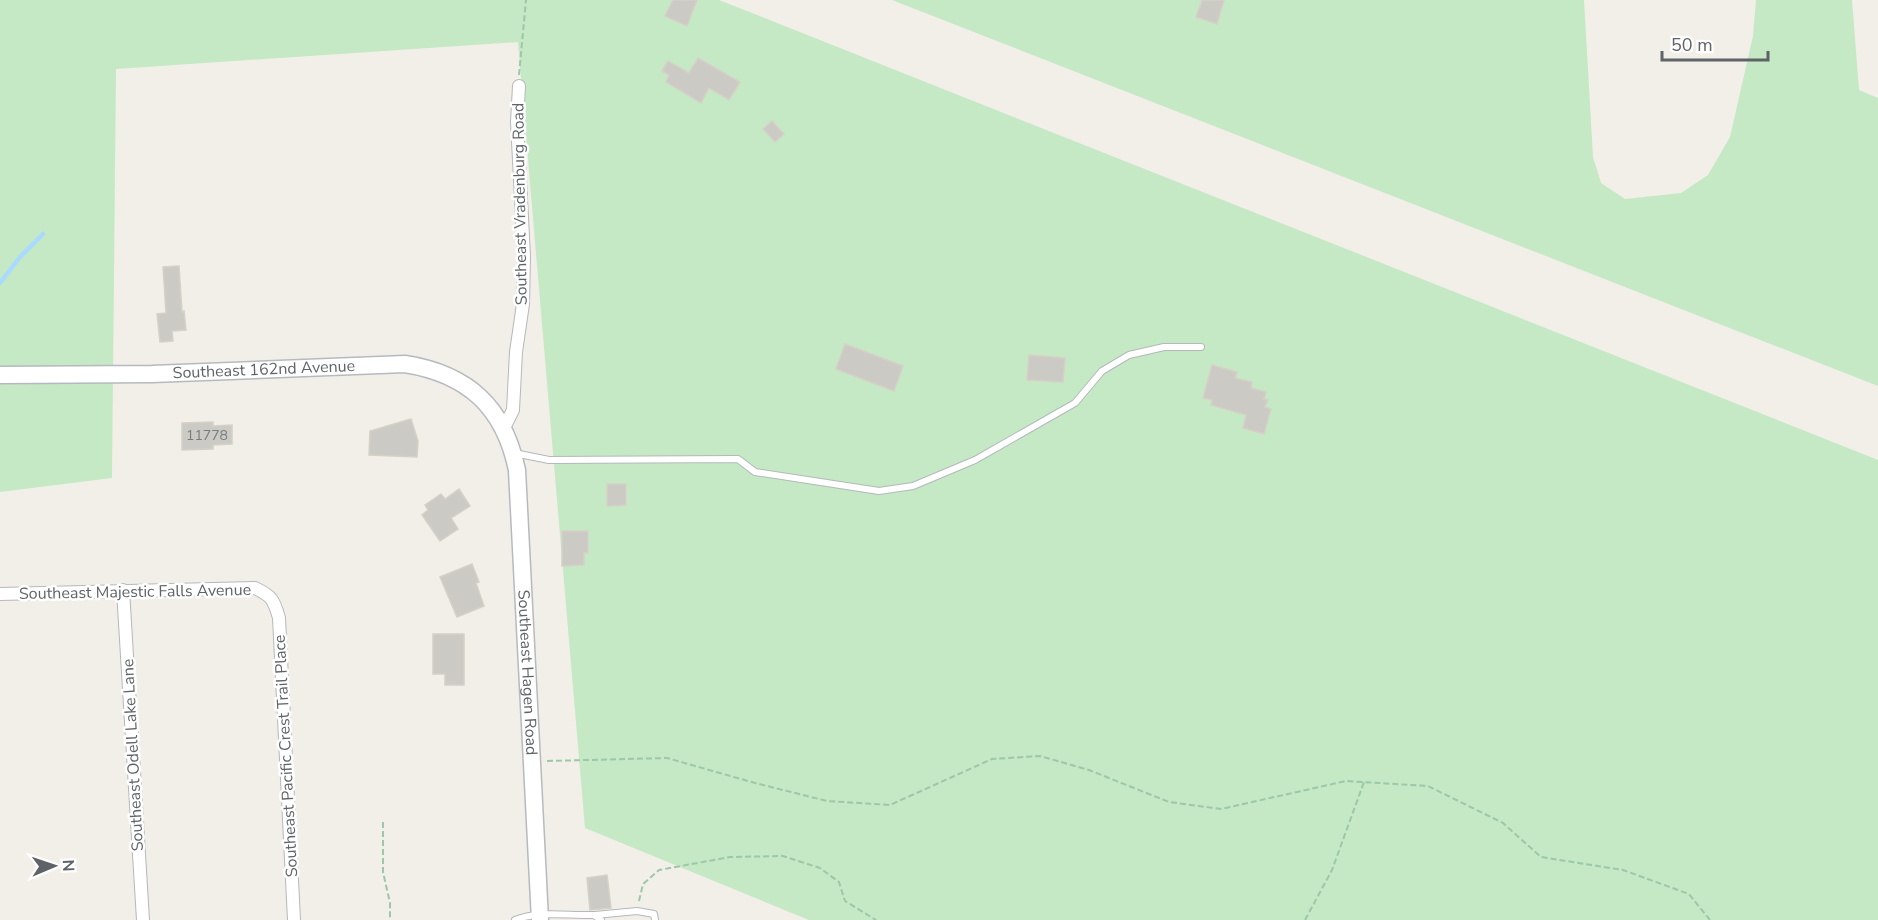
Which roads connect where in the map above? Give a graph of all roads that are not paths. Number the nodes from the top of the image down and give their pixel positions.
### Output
1 (519, 86) road end
2 (1201, 347) dead end
3 (0, 375) edge
4 (504, 428) junction
5 (513, 453) junction
6 (123, 590) junction
7 (0, 594) edge
8 (269, 594) joint
9 (594, 915) junction
10 (539, 918) edge
11 (143, 920) edge
12 (294, 920) edge
13 (515, 920) edge
14 (601, 920) edge
15 (655, 920) edge

1 - 4 street, Southeast Vradenburg Road
2 - 5 lane
3 - 4 street, Southeast 162nd Avenue
4 - 5 street, Southeast Hagen Road
5 - 10 street, Southeast Hagen Road
6 - 7 street, Southeast Majestic Falls Avenue
6 - 8 street, Southeast Majestic Falls Avenue
6 - 11 street, Southeast Odell Lake Lane
8 - 12 street, Southeast Pacific Crest Trail Place
9 - 10 lane
9 - 14 lane
9 - 15 lane
10 - 13 lane

